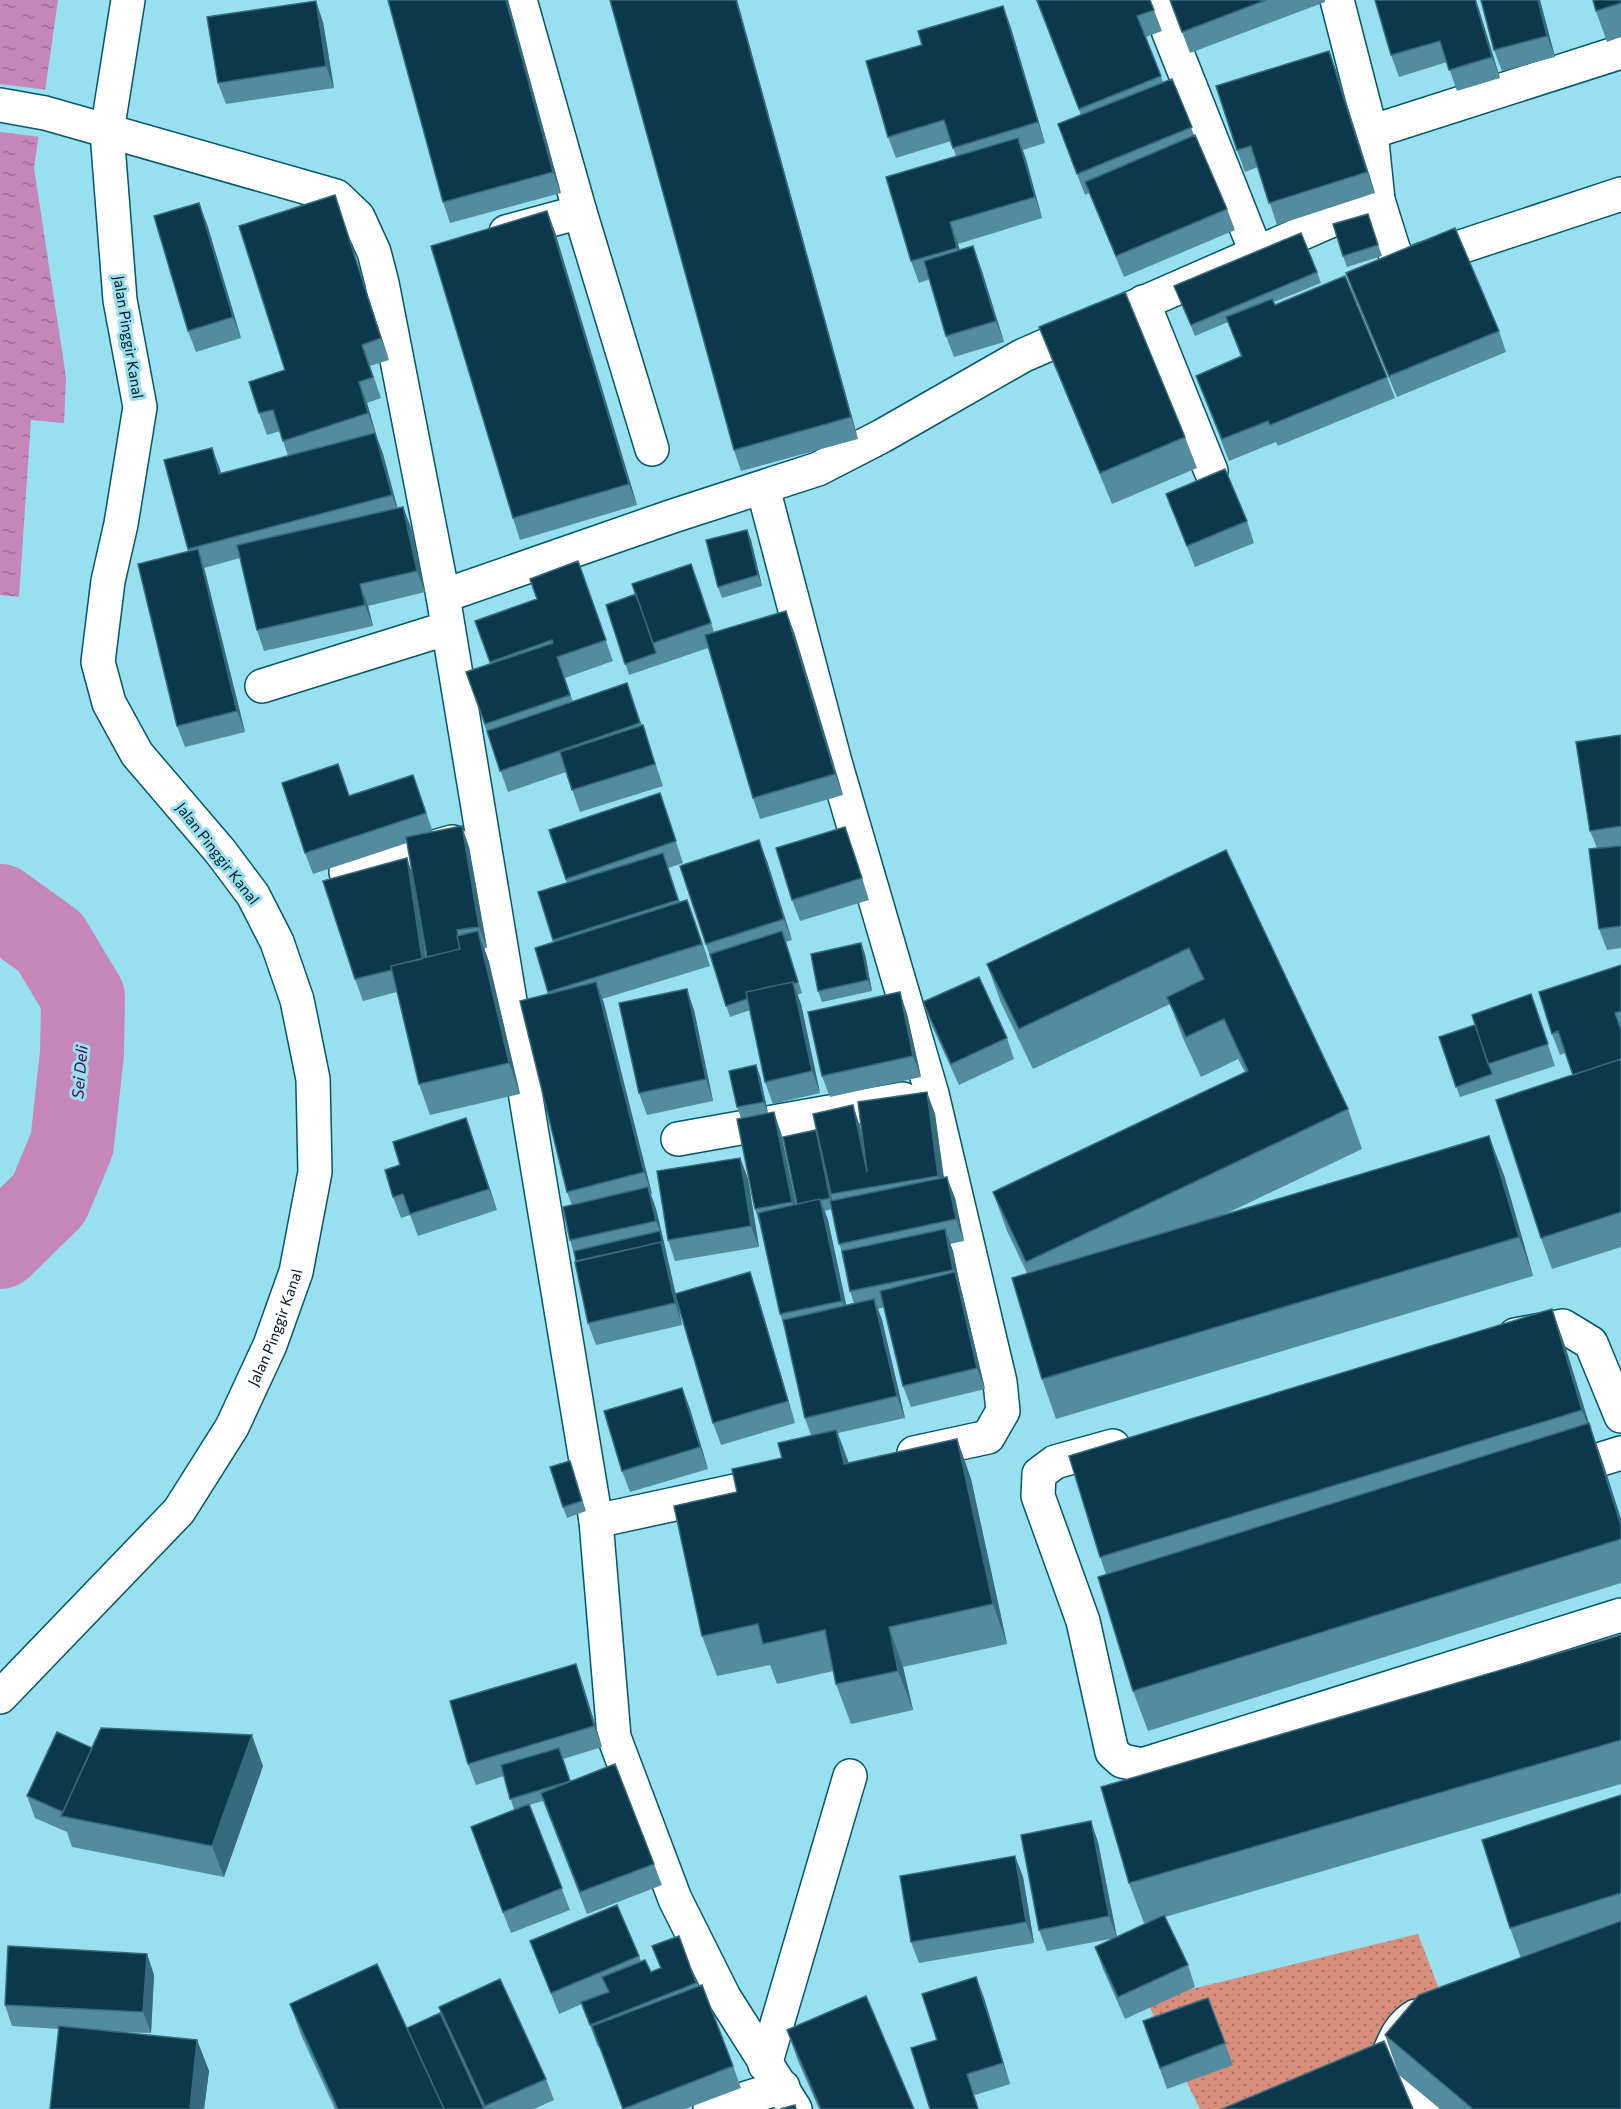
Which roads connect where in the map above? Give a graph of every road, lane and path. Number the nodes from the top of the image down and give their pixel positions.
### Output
1 (128, 0) edge
2 (520, 0) edge
3 (1156, 0) edge
4 (1337, 0) edge
5 (1621, 52) edge
6 (0, 105) edge
7 (107, 132) junction
8 (1371, 132) junction
9 (1621, 194) edge
10 (1378, 200) junction
11 (580, 212) junction
12 (473, 241) edge
13 (1256, 252) junction
14 (1401, 267) junction
15 (1368, 279) edge
16 (1143, 302) junction
17 (651, 449) dead end
18 (1211, 471) dead end
19 (764, 488) junction
20 (443, 596) junction
21 (448, 628) junction
22 (262, 686) dead end
23 (483, 833) junction
24 (346, 872) edge
25 (932, 1094) junction
26 (678, 1139) dead end
27 (1486, 1343) edge
28 (1621, 1416) edge
29 (1146, 1437) edge
30 (1621, 1453) edge
31 (884, 1459) edge
32 (816, 1474) edge
33 (1529, 1482) edge
34 (596, 1521) junction
35 (1621, 1615) edge
36 (0, 1697) edge
37 (850, 1776) dead end
38 (1440, 2008) edge
39 (781, 2087) edge
40 (710, 2109) edge
41 (1427, 2109) edge

1 - 7 street, Jalan Pinggir Kanal
2 - 11 street
3 - 13 street
4 - 8 street
5 - 8 street
6 - 7 street
7 - 20 street
7 - 36 street, Jalan Pinggir Kanal
8 - 10 street
9 - 14 street
10 - 13 street
10 - 14 street
11 - 12 street
11 - 17 street
13 - 16 street
14 - 15 street
16 - 18 street
16 - 19 street
19 - 20 street
19 - 25 street
20 - 21 street
21 - 22 street
21 - 23 street
23 - 24 street
23 - 34 street
25 - 26 street
25 - 31 street
27 - 28 street
29 - 35 street
30 - 33 street
32 - 34 street
34 - 39 street
37 - 39 street
38 - 41 street
39 - 40 street

